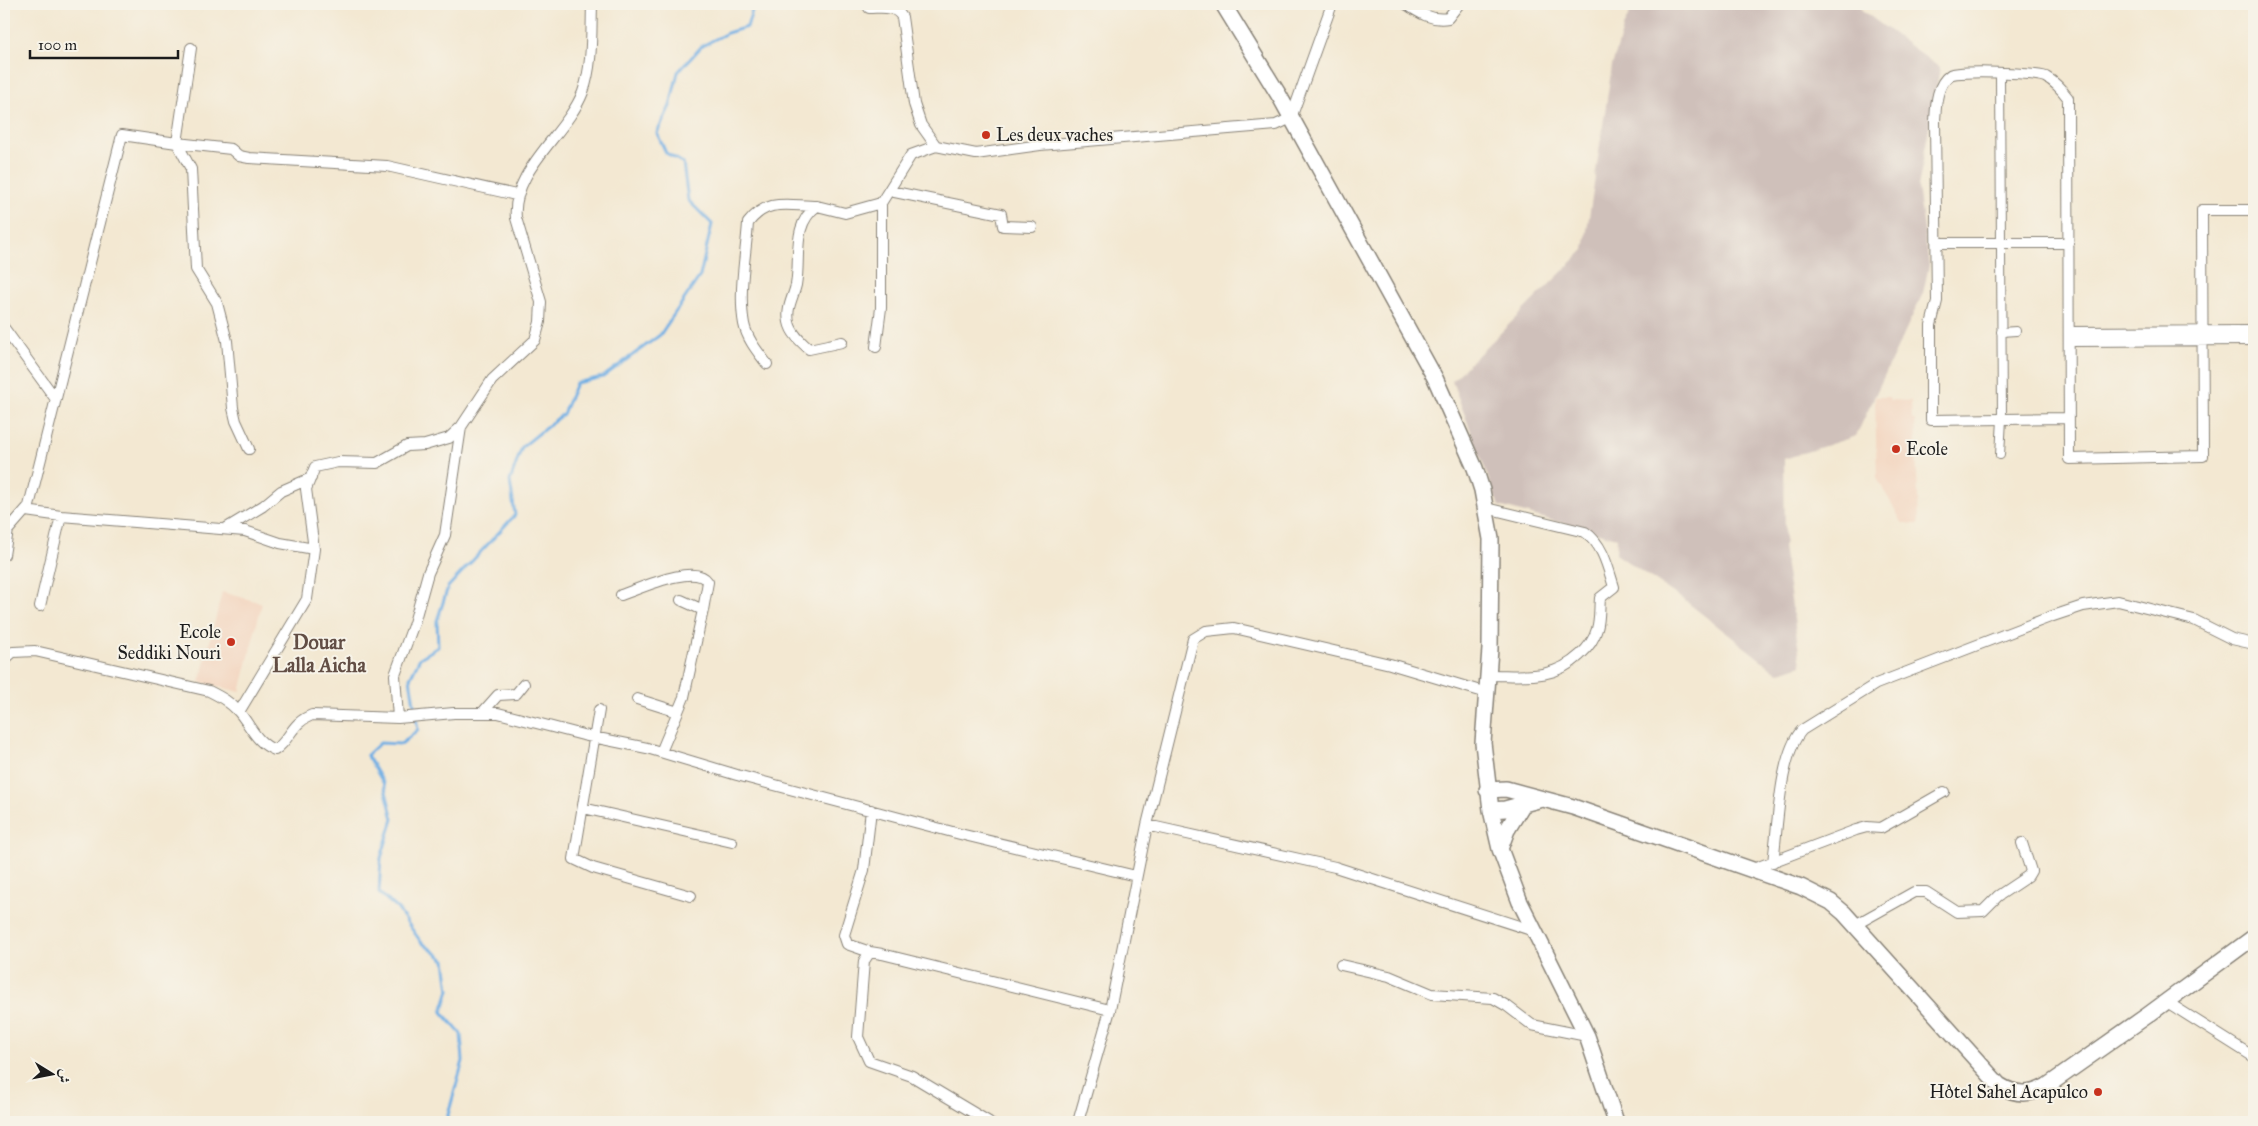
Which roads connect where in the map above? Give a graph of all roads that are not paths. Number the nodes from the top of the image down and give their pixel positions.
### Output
1 (592, 4) edge
2 (1223, 4) edge
3 (1332, 4) edge
4 (1406, 4) edge
5 (1459, 4) edge
6 (869, 8) dead end
7 (192, 48) dead end
8 (2000, 74) junction
9 (1291, 118) junction
10 (176, 143) junction
11 (936, 146) junction
12 (890, 191) junction
13 (516, 195) junction
14 (881, 203) junction
15 (817, 206) junction
16 (2254, 210) edge
17 (1032, 227) dead end
18 (1937, 243) junction
19 (2001, 243) junction
20 (2068, 243) junction
21 (4, 328) edge
22 (2016, 331) dead end
23 (2254, 331) edge
24 (2001, 332) junction
25 (2202, 335) junction
26 (2070, 337) junction
27 (2254, 340) edge
28 (842, 342) dead end
29 (876, 347) dead end
30 (767, 364) dead end
31 (55, 398) junction
32 (2069, 418) junction
33 (2002, 419) junction
34 (461, 427) junction
35 (249, 449) dead end
36 (2000, 455) dead end
37 (310, 478) junction
38 (1486, 508) junction
39 (26, 511) junction
40 (60, 516) junction
41 (224, 530) junction
42 (314, 549) junction
43 (4, 555) edge
44 (621, 595) dead end
45 (681, 600) dead end
46 (40, 606) dead end
47 (703, 610) junction
48 (2254, 644) edge
49 (4, 660) edge
50 (1489, 675) junction
51 (524, 684) dead end
52 (1487, 693) junction
53 (637, 699) dead end
54 (599, 710) dead end
55 (240, 712) junction
56 (678, 712) junction
57 (482, 713) junction
58 (398, 718) junction
59 (595, 738) junction
60 (661, 752) junction
61 (1484, 769) junction
62 (1487, 790) junction
63 (1944, 792) dead end
64 (1521, 798) junction
65 (583, 808) junction
66 (872, 810) junction
67 (1491, 810) junction
68 (1147, 825) junction
69 (732, 842) dead end
70 (2022, 843) dead end
71 (1500, 849) junction
72 (1773, 862) junction
73 (1753, 869) junction
74 (1136, 876) junction
75 (691, 896) dead end
76 (1855, 925) junction
77 (1534, 931) junction
78 (2254, 937) edge
79 (870, 952) junction
80 (1341, 965) dead end
81 (2167, 1002) junction
82 (1110, 1010) junction
83 (1587, 1036) junction
84 (2254, 1057) edge
85 (989, 1122) edge
86 (1078, 1122) edge
87 (1616, 1122) edge

1 - 13 street
2 - 9 main road
3 - 9 street
4 - 5 street
6 - 11 street
7 - 10 street
8 - 18 street
8 - 19 street
8 - 20 street
9 - 11 street
9 - 38 main road
10 - 13 street
10 - 31 street
10 - 35 street
11 - 12 street
12 - 14 street
12 - 17 street
13 - 34 street
14 - 15 street
14 - 29 street
15 - 28 street
15 - 30 street
16 - 25 street
18 - 19 street
18 - 33 street
19 - 20 street
19 - 24 street
20 - 26 street
21 - 31 street
22 - 24 street
23 - 25 street
24 - 33 street
25 - 26 street
25 - 27 street
25 - 32 street
26 - 32 street
31 - 39 street
32 - 33 street
33 - 36 street
34 - 37 street
34 - 58 street
37 - 41 street
37 - 42 street
38 - 50 main road
38 - 50 street
39 - 40 street
39 - 43 street
40 - 41 street
40 - 46 street
41 - 42 street
42 - 55 street
44 - 47 street
45 - 47 street
47 - 56 street
48 - 72 street
49 - 55 street
50 - 52 main road
51 - 57 street
52 - 61 main road
52 - 68 street
53 - 56 street
54 - 59 street
55 - 58 street
56 - 60 street
57 - 58 street
57 - 59 street
59 - 60 street
59 - 65 street
60 - 66 street
61 - 62 main road
61 - 64 main road
62 - 64 main road
62 - 67 main road
63 - 72 street
64 - 67 main road
64 - 71 main road
64 - 73 main road
65 - 69 street
65 - 75 street
66 - 74 street
66 - 79 street
67 - 71 main road
68 - 74 street
68 - 77 street
70 - 76 street
71 - 77 main road
72 - 73 street
73 - 76 main road
74 - 82 street
76 - 81 main road
77 - 83 main road
78 - 81 main road
79 - 82 street
79 - 85 street
80 - 83 street
81 - 84 street
82 - 86 street
83 - 87 main road

